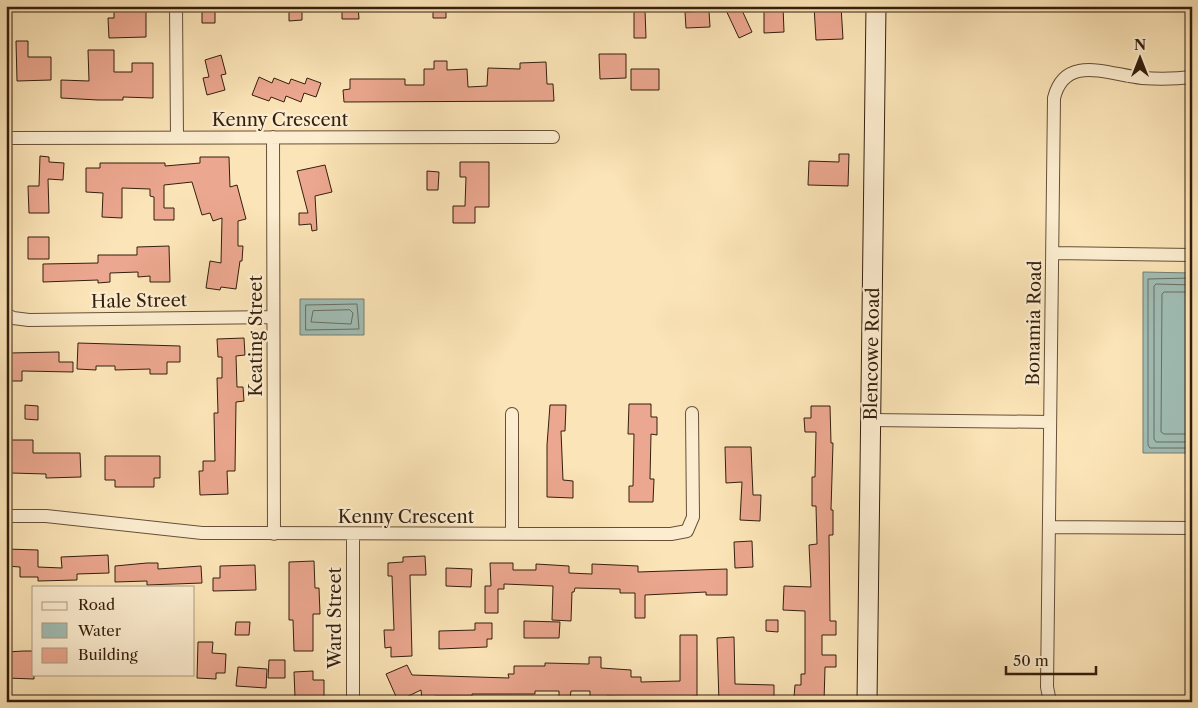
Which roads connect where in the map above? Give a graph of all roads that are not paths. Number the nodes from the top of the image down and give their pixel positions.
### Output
1 (176, 6) edge
2 (876, 6) edge
3 (1192, 77) edge
4 (176, 137) junction
5 (273, 137) junction
6 (6, 138) edge
7 (553, 138) dead end
8 (1052, 253) junction
9 (1192, 255) edge
10 (6, 314) edge
11 (273, 317) junction
12 (692, 413) dead end
13 (512, 414) dead end
14 (871, 420) junction
15 (1050, 422) junction
16 (6, 516) edge
17 (1049, 527) junction
18 (1192, 528) edge
19 (274, 534) junction
20 (353, 534) junction
21 (512, 534) junction
22 (353, 702) edge
23 (868, 702) edge
24 (1050, 702) edge

1 - 4 street
2 - 14 street, Blencowe Road
3 - 8 street, Bonamia Road
4 - 5 street, Kenny Crescent
4 - 6 street, Kenny Crescent
5 - 7 street, Kenny Crescent
5 - 11 street, Keating Street
8 - 9 street
8 - 15 street, Bonamia Road
10 - 11 street, Hale Street
11 - 19 street, Keating Street
12 - 21 street, Kenny Crescent
13 - 21 street
14 - 15 street
14 - 23 street, Blencowe Road
15 - 17 street, Bonamia Road
16 - 19 street, Kenny Crescent
17 - 18 street
17 - 24 street, Bonamia Road
19 - 20 street, Kenny Crescent
20 - 21 street, Kenny Crescent
20 - 22 street, Ward Street

